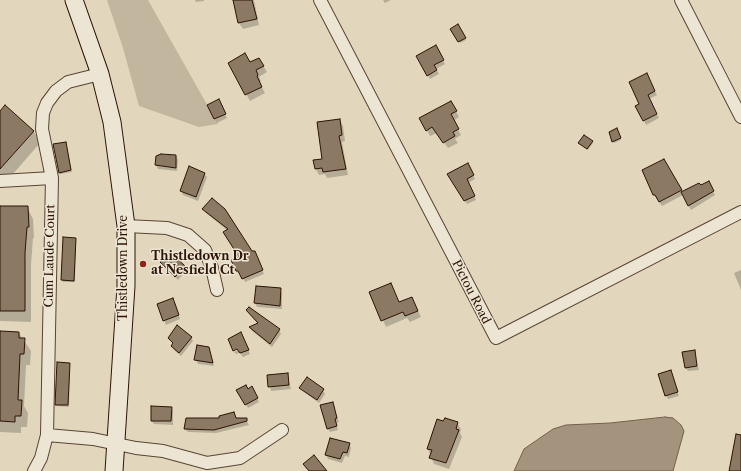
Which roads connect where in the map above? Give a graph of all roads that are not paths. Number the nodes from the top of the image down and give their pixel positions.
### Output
1 (74, 0) edge
2 (320, 0) edge
3 (681, 0) edge
4 (100, 74) junction
5 (741, 117) edge
6 (52, 178) junction
7 (0, 181) edge
8 (741, 212) edge
9 (126, 226) junction
10 (217, 290) dead end
11 (282, 430) dead end
12 (47, 435) junction
13 (116, 444) junction
14 (34, 471) edge
15 (114, 471) edge

1 - 4 main road, Thistledown Drive
2 - 8 street, Pictou Road
3 - 5 street
4 - 6 street, Cum Laude Court
4 - 9 main road, Thistledown Drive
6 - 7 street
6 - 12 street, Cum Laude Court
9 - 10 street
9 - 13 main road, Thistledown Drive
11 - 13 street
12 - 13 street
12 - 14 street, Cum Laude Court
13 - 15 main road, Thistledown Drive

